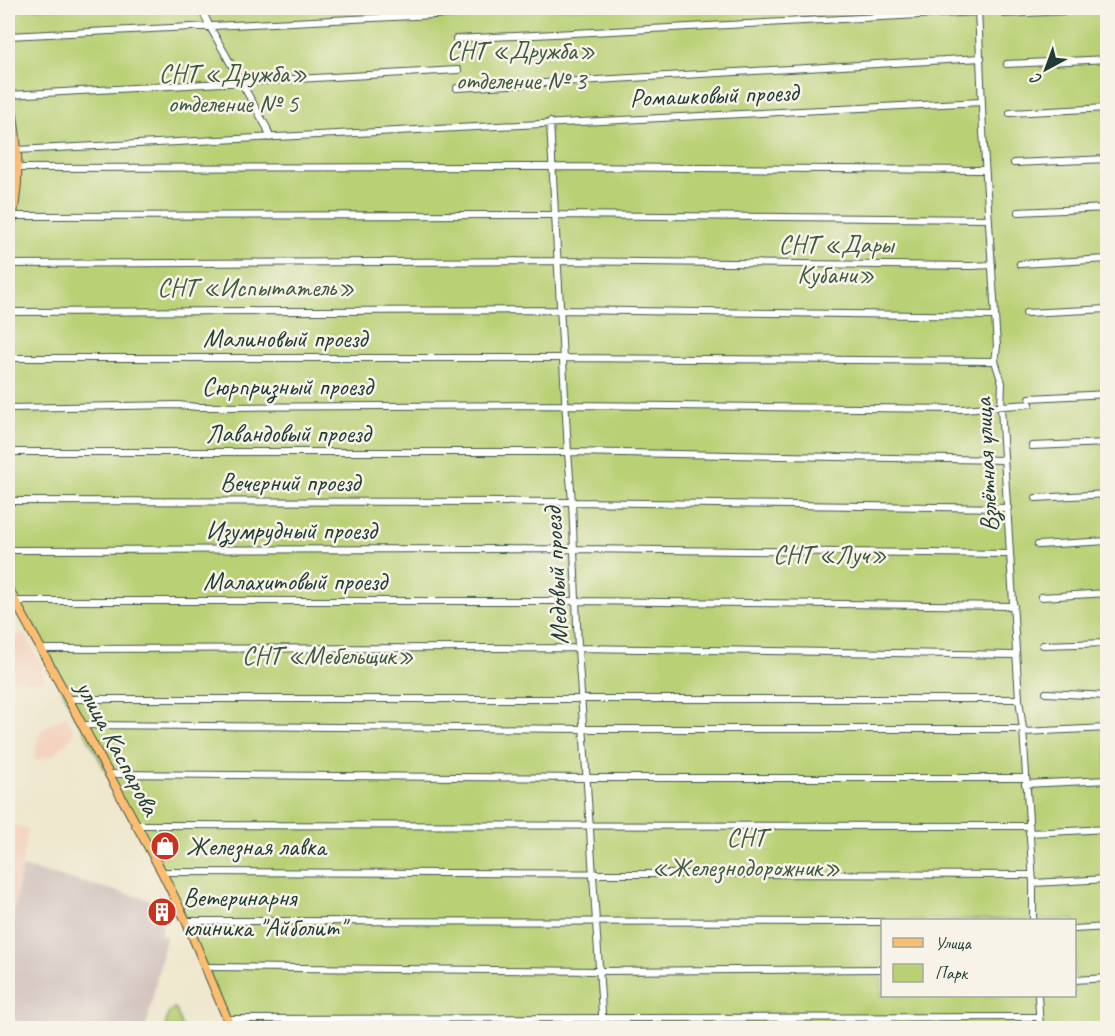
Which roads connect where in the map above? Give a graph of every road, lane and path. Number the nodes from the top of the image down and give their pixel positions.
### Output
1 (201, 8) edge
2 (1107, 9) edge
3 (978, 10) edge
4 (454, 14) dead end
5 (1005, 14) dead end
6 (210, 27) junction
7 (8, 36) edge
8 (456, 39) dead end
9 (981, 58) junction
10 (1107, 59) edge
11 (1007, 64) dead end
12 (458, 70) dead end
13 (241, 82) junction
14 (457, 88) dead end
15 (8, 91) edge
16 (982, 102) junction
17 (1107, 108) edge
18 (1010, 113) dead end
19 (550, 122) junction
20 (270, 138) junction
21 (16, 150) junction
22 (1107, 159) edge
23 (1014, 163) dead end
24 (552, 167) junction
25 (18, 168) junction
26 (985, 170) junction
27 (1107, 208) edge
28 (1018, 212) dead end
29 (555, 215) junction
30 (14, 216) junction
31 (989, 219) junction
32 (8, 237) edge
33 (1107, 259) edge
34 (557, 261) junction
35 (8, 264) edge
36 (1020, 264) dead end
37 (992, 265) junction
38 (1107, 309) edge
39 (561, 310) junction
40 (8, 312) edge
41 (1026, 313) dead end
42 (994, 315) junction
43 (8, 358) edge
44 (562, 358) junction
45 (995, 361) junction
46 (1107, 394) edge
47 (566, 405) junction
48 (8, 408) edge
49 (1001, 408) junction
50 (1107, 443) edge
51 (1032, 446) dead end
52 (567, 452) junction
53 (8, 453) edge
54 (1004, 460) junction
55 (1107, 494) edge
56 (1036, 498) dead end
57 (8, 501) edge
58 (572, 502) junction
59 (1008, 508) junction
60 (1107, 541) edge
61 (1038, 545) dead end
62 (574, 549) junction
63 (8, 550) edge
64 (1010, 555) junction
65 (8, 588) edge
66 (1107, 593) edge
67 (1041, 597) dead end
68 (576, 600) junction
69 (15, 601) junction
70 (1014, 606) junction
71 (1107, 643) edge
72 (1043, 645) dead end
73 (578, 648) junction
74 (41, 649) junction
75 (1017, 655) junction
76 (1046, 693) dead end
77 (1107, 696) edge
78 (582, 698) junction
79 (69, 699) junction
80 (1019, 699) junction
81 (82, 725) junction
82 (1107, 728) edge
83 (584, 729) junction
84 (1023, 731) junction
85 (109, 774) junction
86 (587, 778) junction
87 (1107, 780) edge
88 (1025, 781) junction
89 (135, 825) junction
90 (590, 826) junction
91 (1107, 829) edge
92 (1029, 830) junction
93 (162, 872) junction
94 (593, 873) junction
95 (1032, 875) junction
96 (1107, 879) edge
97 (1033, 883) junction
98 (1033, 919) edge
99 (186, 921) junction
100 (597, 922) junction
101 (881, 922) edge
102 (1107, 927) edge
103 (1076, 929) edge
104 (205, 967) junction
105 (881, 969) edge
106 (600, 971) junction
107 (1107, 978) edge
108 (1076, 980) edge
109 (1038, 997) edge
110 (603, 1017) junction
111 (1039, 1017) junction
112 (227, 1019) junction
113 (231, 1029) edge
114 (603, 1029) edge
115 (1040, 1029) edge

1 - 6 street
2 - 5 street
3 - 8 street
3 - 9 street, Взлётная улица
4 - 6 street
6 - 7 street
6 - 13 street
9 - 14 street
9 - 16 street, Взлётная улица
10 - 11 street
12 - 13 street
13 - 15 street
13 - 20 street
15 - 21 main road
16 - 19 street, Ромашковый проезд
16 - 26 street, Взлётная улица
17 - 18 street
19 - 20 street, Ромашковый проезд
19 - 24 street, Медовый проезд
20 - 21 street, Ромашковый проезд
21 - 25 main road
22 - 23 street
24 - 25 street
24 - 26 street
24 - 29 street, Медовый проезд
25 - 30 main road
26 - 31 street, Взлётная улица
27 - 28 street
29 - 30 street
29 - 31 street
29 - 34 street, Медовый проезд
30 - 32 main road
31 - 37 street, Взлётная улица
33 - 36 street
34 - 35 street
34 - 37 street
34 - 39 street, Медовый проезд
37 - 42 street, Взлётная улица
38 - 41 street
39 - 40 street
39 - 42 street
39 - 44 street, Медовый проезд
42 - 45 street, Взлётная улица
43 - 44 street, Малиновый проезд
44 - 45 street, Малиновый проезд
44 - 47 street, Медовый проезд
45 - 49 street, Взлётная улица
46 - 49 street, Сюрпризный проезд
47 - 48 street, Сюрпризный проезд
47 - 49 street, Сюрпризный проезд
47 - 52 street, Медовый проезд
49 - 54 street, Взлётная улица
50 - 51 street
52 - 53 street, Лавандовый проезд
52 - 54 street, Лавандовый проезд
52 - 58 street, Медовый проезд
54 - 59 street, Взлётная улица
55 - 56 street
57 - 58 street, Вечерний проезд
58 - 59 street, Вечерний проезд
58 - 62 street, Медовый проезд
59 - 64 street, Взлётная улица
60 - 61 street
62 - 63 street, Изумрудный проезд
62 - 64 street, Изумрудный проезд
62 - 68 street, Медовый проезд
64 - 70 street, Взлётная улица
65 - 69 main road, улица Каспарова
66 - 67 street
68 - 69 street, Малахитовый проезд
68 - 70 street, Малахитовый проезд
68 - 73 street, Медовый проезд
69 - 74 main road, улица Каспарова
70 - 75 street, Взлётная улица
71 - 72 street
73 - 74 street
73 - 75 street
73 - 78 street, Медовый проезд
74 - 79 main road, улица Каспарова
75 - 80 street, Взлётная улица
76 - 77 street
78 - 79 street
78 - 80 street
78 - 83 street, Медовый проезд
79 - 81 main road, улица Каспарова
80 - 84 street, Взлётная улица
81 - 83 street
81 - 85 main road, улица Каспарова
82 - 84 street
83 - 84 street
83 - 86 street, Медовый проезд
84 - 88 street, Взлётная улица
85 - 86 street
85 - 89 main road, улица Каспарова
86 - 88 street
86 - 90 street, Медовый проезд
87 - 88 street
88 - 92 street, Взлётная улица
89 - 90 street
89 - 93 main road, улица Каспарова
90 - 92 street
90 - 94 street, Медовый проезд
91 - 92 street
92 - 95 street, Взлётная улица
93 - 94 street
93 - 99 main road, улица Каспарова
94 - 95 street
94 - 100 street, Медовый проезд
95 - 97 street, Взлётная улица
96 - 97 street
97 - 98 street, Взлётная улица
99 - 100 street
99 - 104 main road, улица Каспарова
100 - 101 street
100 - 106 street, Медовый проезд
102 - 103 street
104 - 106 street
104 - 112 main road, улица Каспарова
105 - 106 street
106 - 110 street, Медовый проезд
107 - 108 street
109 - 111 street
110 - 111 street
110 - 112 street
110 - 114 street, Медовый проезд
111 - 115 street
112 - 113 main road, улица Каспарова

